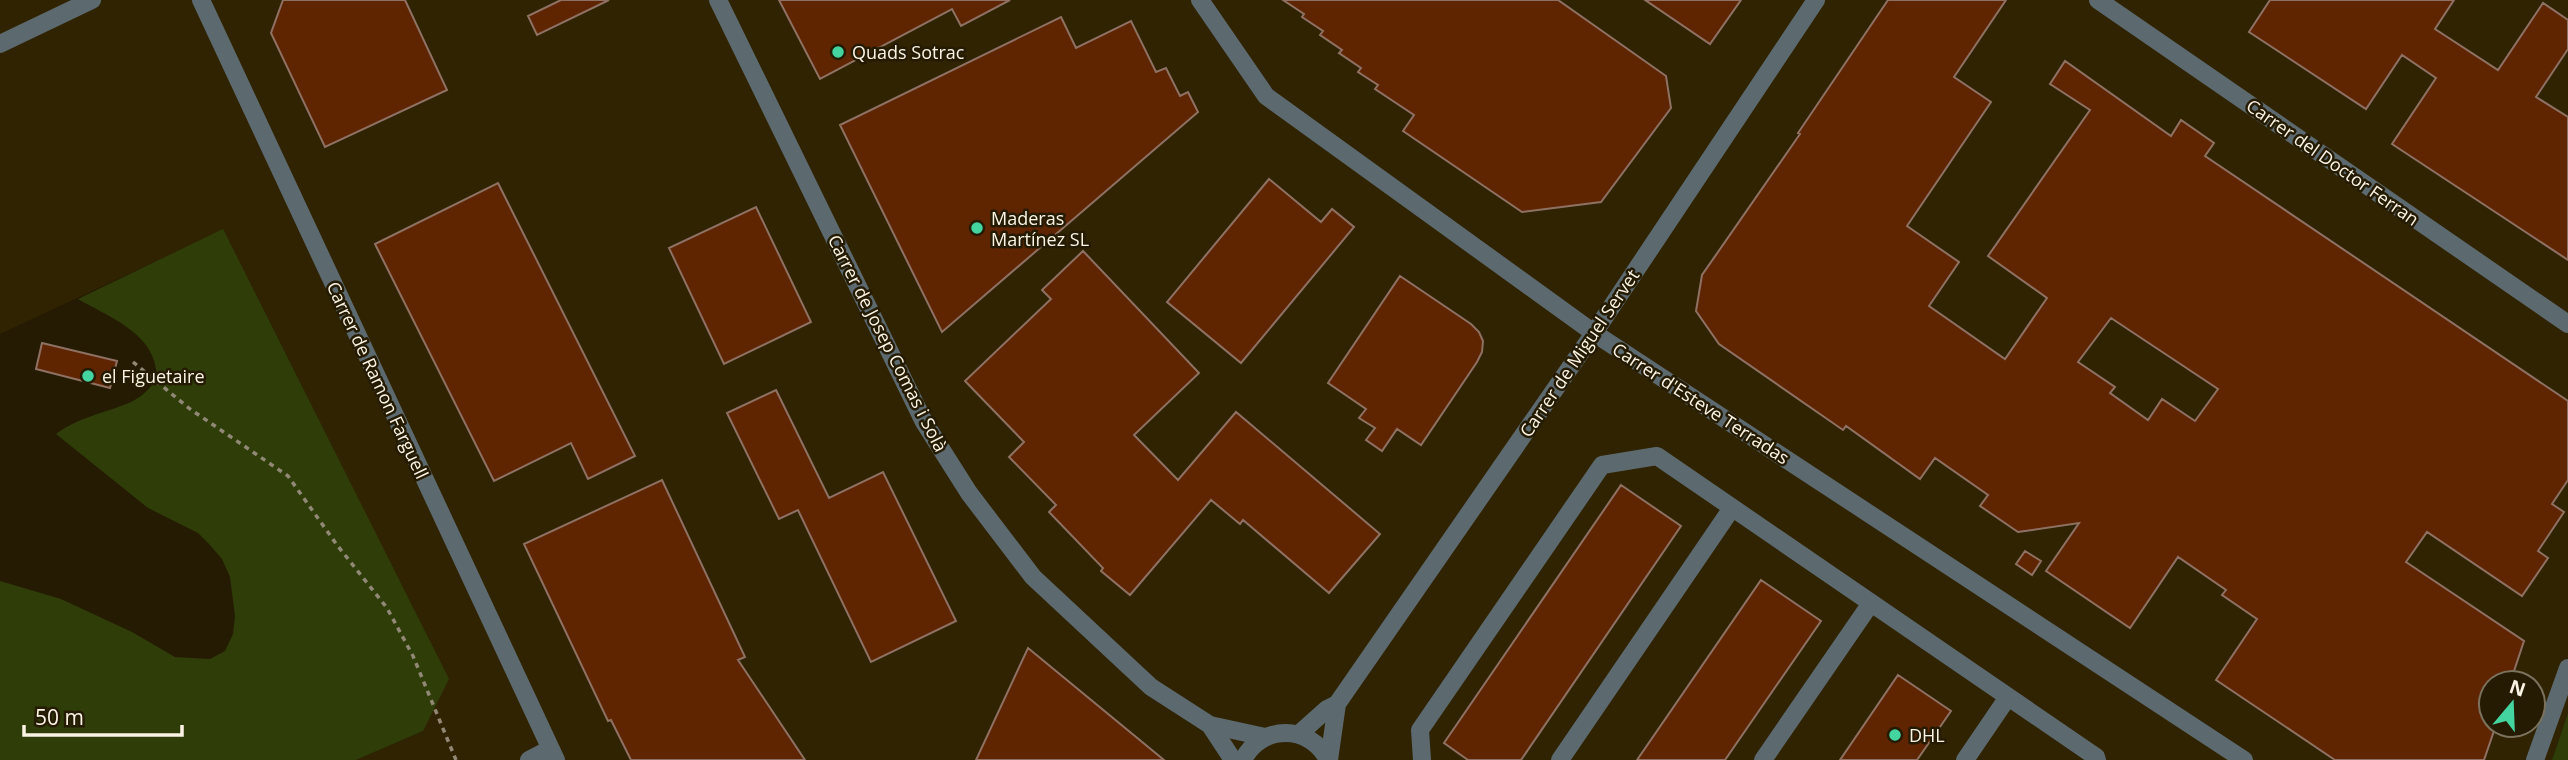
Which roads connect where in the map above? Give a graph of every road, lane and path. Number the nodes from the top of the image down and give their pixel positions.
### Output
1 (92, 0) edge
2 (201, 0) edge
3 (718, 0) edge
4 (1200, 0) edge
5 (1816, 0) edge
6 (2098, 0) edge
7 (0, 44) edge
8 (2568, 324) edge
9 (1594, 333) junction
10 (133, 362) dead end
11 (1732, 508) junction
12 (1871, 603) junction
13 (2568, 668) edge
14 (2008, 697) junction
15 (1337, 704) junction
16 (1210, 725) junction
17 (1299, 734) junction
18 (1265, 737) junction
19 (553, 755) edge
20 (456, 760) edge
21 (529, 760) edge
22 (1233, 760) edge
23 (1244, 760) edge
24 (1329, 760) edge
25 (1423, 760) edge
26 (1559, 760) edge
27 (1763, 760) edge
28 (1965, 760) edge
29 (2097, 760) edge
30 (2244, 760) edge
31 (2535, 760) edge

1 - 7 street
2 - 19 street, Carrer de Ramon Farguell
3 - 16 street, Carrer de Josep Comas i Solà
4 - 9 street, Carrer d'Esteve Terradas
5 - 9 street, Carrer de Miguel Servet
6 - 8 street, Carrer del Doctor Ferran
9 - 15 street, Carrer de Miguel Servet
9 - 30 street, Carrer d'Esteve Terradas
10 - 20 path
11 - 12 street
11 - 25 street
11 - 26 street
12 - 14 street
12 - 27 street
13 - 31 street
14 - 28 street
14 - 29 street
15 - 17 street, Carrer de Miguel Servet
15 - 24 street, Carrer de Miguel Servet
16 - 18 street, Carrer de Josep Comas i Solà
16 - 22 street, Carrer de Josep Comas i Solà
17 - 18 street, Carrer de Josep Comas i Solà
17 - 24 street
18 - 23 street
19 - 21 street

